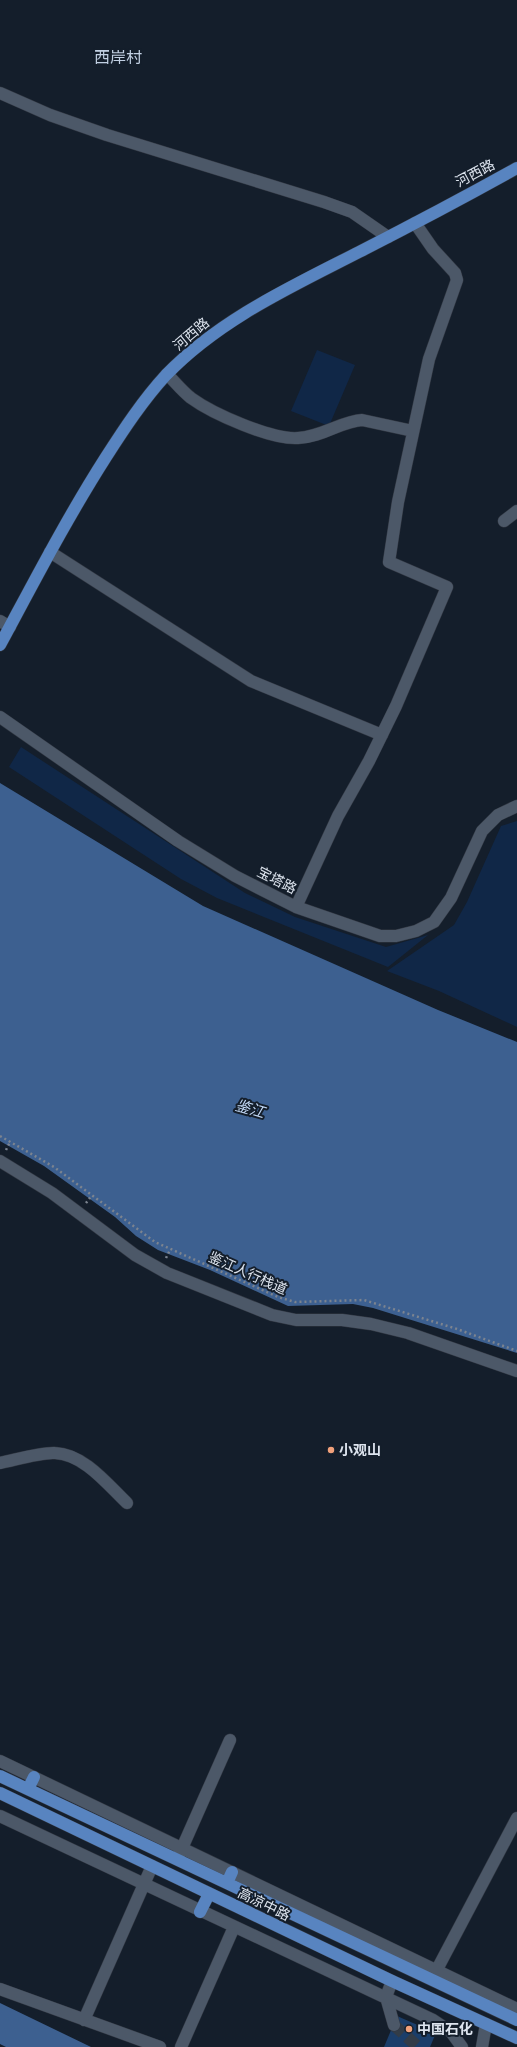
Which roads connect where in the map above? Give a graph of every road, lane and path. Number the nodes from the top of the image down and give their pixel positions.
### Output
1 (0, 93) edge
2 (517, 168) edge
3 (415, 223) junction
4 (388, 237) junction
5 (167, 374) junction
6 (413, 431) junction
7 (517, 512) edge
8 (504, 522) dead end
9 (50, 552) junction
10 (5, 624) edge
11 (0, 645) edge
12 (0, 717) edge
13 (382, 735) junction
14 (517, 806) edge
15 (296, 907) junction
16 (0, 1136) edge
17 (0, 1161) edge
18 (517, 1350) edge
19 (517, 1371) edge
20 (0, 1464) edge
21 (127, 1503) dead end
22 (230, 1740) dead end
23 (0, 1761) edge
24 (0, 1776) edge
25 (34, 1777) junction
26 (28, 1789) junction
27 (0, 1793) edge
28 (0, 1816) edge
29 (517, 1818) edge
30 (182, 1848) junction
31 (177, 1860) junction
32 (152, 1866) junction
33 (232, 1872) junction
34 (227, 1883) junction
35 (144, 1885) junction
36 (209, 1894) junction
37 (200, 1912) junction
38 (333, 1926) junction
39 (234, 1927) junction
40 (434, 1975) junction
41 (392, 1981) junction
42 (0, 1989) edge
43 (386, 1997) junction
44 (493, 2009) junction
45 (517, 2009) edge
46 (84, 2020) junction
47 (517, 2020) edge
48 (486, 2024) junction
49 (394, 2025) tunnel mouth
50 (517, 2038) edge
51 (160, 2047) edge
52 (182, 2047) edge
53 (462, 2047) edge
54 (482, 2047) edge

1 - 4 street
2 - 3 main road, 河西路
3 - 4 main road, 河西路
3 - 6 street
4 - 5 main road, 河西路
5 - 6 street
5 - 9 main road, 河西路
6 - 13 street
7 - 8 street
9 - 10 main road, 河西路
9 - 13 street
10 - 11 main road, 河西路
12 - 15 street, 宝塔路
13 - 15 street
14 - 15 street, 宝塔路
16 - 18 path, 鉴江人行栈道
17 - 19 street
20 - 21 street
22 - 30 street
23 - 25 street
24 - 26 main road, 高凉中路
25 - 26 main road
25 - 30 street
26 - 31 main road, 高凉中路
27 - 32 main road, 高凉中路
28 - 35 street
29 - 40 street
30 - 31 street
30 - 33 street
31 - 34 main road, 高凉中路
32 - 35 street
32 - 36 main road, 高凉中路
33 - 34 main road
33 - 38 street
34 - 38 main road, 高凉中路
35 - 37 street
35 - 46 street
36 - 37 main road
36 - 41 main road, 高凉中路
37 - 39 street
38 - 40 main road, 高凉中路
39 - 43 street
39 - 52 street
40 - 44 main road, 高凉中路
40 - 45 street
41 - 43 street
41 - 48 main road, 高凉中路
42 - 46 street
43 - 49 street
43 - 53 street
44 - 47 main road, 高凉中路
44 - 48 main road
46 - 51 street
48 - 50 main road, 高凉中路
48 - 54 street

